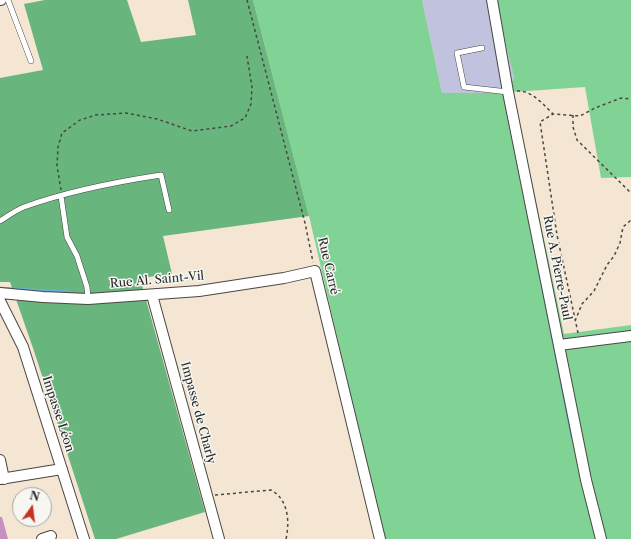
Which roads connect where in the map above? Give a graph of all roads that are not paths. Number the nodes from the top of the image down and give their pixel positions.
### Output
1 (8, 0) edge
2 (492, 0) edge
3 (482, 48) dead end
4 (30, 61) dead end
5 (508, 92) junction
6 (61, 196) junction
7 (169, 210) dead end
8 (0, 221) edge
9 (315, 271) joint
10 (0, 293) edge
11 (152, 295) junction
12 (88, 299) junction
13 (0, 301) edge
14 (631, 336) edge
15 (559, 345) junction
16 (0, 460) edge
17 (62, 469) junction
18 (2, 479) edge
19 (84, 539) edge
20 (219, 539) edge
21 (380, 539) edge
22 (601, 539) edge

1 - 4 lane
2 - 5 street, Rue A. Pierre-Paul
3 - 5 lane
5 - 15 street, Rue A. Pierre-Paul
6 - 7 lane
6 - 8 lane
6 - 12 lane
9 - 11 street, Rue Al. Saint-Vil
9 - 21 street, Rue Carré
10 - 12 street, Rue Al. Saint-Vil
11 - 12 street, Rue Al. Saint-Vil
11 - 20 street, Impasse de Charly
13 - 17 street, Impasse Léon
14 - 15 street
15 - 22 street, Rue A. Pierre-Paul
16 - 18 street
17 - 18 street
17 - 19 street, Impasse Léon

